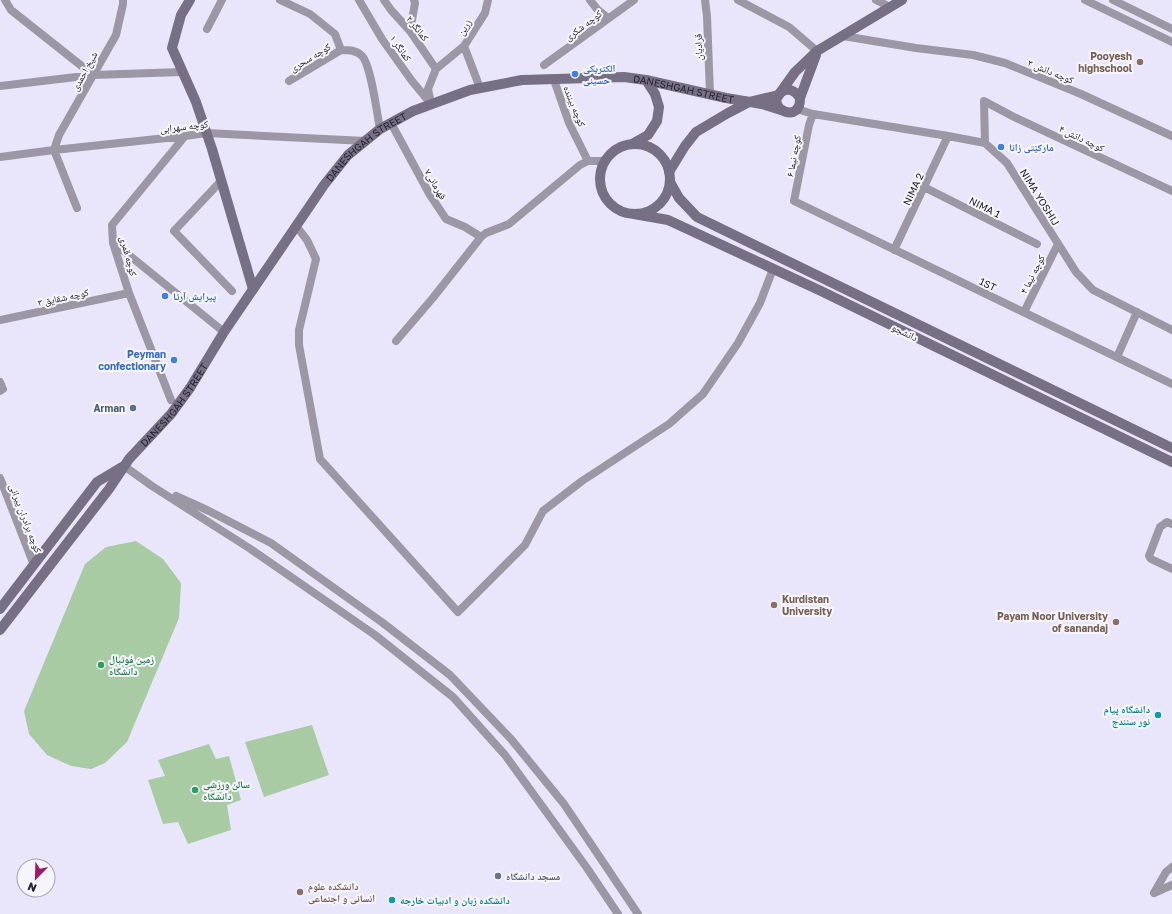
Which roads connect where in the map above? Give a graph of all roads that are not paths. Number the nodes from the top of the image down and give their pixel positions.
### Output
1 (5, 0) edge
2 (123, 0) edge
3 (190, 0) edge
4 (222, 0) edge
5 (280, 0) edge
6 (359, 0) edge
7 (384, 0) edge
8 (414, 0) edge
9 (488, 0) edge
10 (590, 0) edge
11 (634, 0) edge
12 (705, 0) edge
13 (738, 0) edge
14 (876, 0) edge
15 (902, 0) edge
16 (1085, 0) edge
17 (1113, 0) edge
18 (890, 7) junction
19 (608, 18) junction
20 (1172, 28) edge
21 (207, 29) dead end
22 (410, 32) junction
23 (843, 36) junction
24 (1172, 42) edge
25 (464, 46) junction
26 (341, 50) junction
27 (817, 51) junction
28 (544, 65) dead end
29 (436, 69) junction
30 (182, 72) junction
31 (93, 75) junction
32 (554, 80) junction
33 (646, 80) junction
34 (289, 81) dead end
35 (0, 86) edge
36 (480, 88) junction
37 (710, 94) junction
38 (779, 94) junction
39 (800, 98) junction
40 (749, 102) junction
41 (431, 104) junction
42 (797, 109) junction
43 (780, 110) junction
44 (813, 114) junction
45 (392, 122) junction
46 (380, 129) junction
47 (206, 133) junction
48 (185, 136) junction
49 (948, 136) junction
50 (1172, 136) edge
51 (365, 141) junction
52 (985, 143) junction
53 (632, 144) junction
54 (54, 150) junction
55 (0, 157) edge
56 (588, 161) junction
57 (604, 161) junction
58 (669, 177) junction
59 (221, 181) junction
60 (924, 187) junction
61 (1172, 191) edge
62 (794, 201) joint
63 (77, 208) dead end
64 (634, 214) junction
65 (296, 226) junction
66 (481, 237) junction
67 (114, 243) junction
68 (1038, 244) dead end
69 (1058, 244) junction
70 (894, 250) junction
71 (773, 269) junction
72 (253, 289) junction
73 (232, 291) dead end
74 (129, 294) junction
75 (1024, 312) junction
76 (1137, 312) junction
77 (0, 320) edge
78 (1172, 330) edge
79 (224, 332) junction
80 (396, 341) dead end
81 (1117, 357) junction
82 (0, 382) edge
83 (1172, 384) edge
84 (0, 391) edge
85 (170, 400) dead end
86 (1172, 448) edge
87 (1172, 462) edge
88 (124, 466) junction
89 (0, 478) edge
90 (152, 486) junction
91 (1172, 524) edge
92 (34, 565) junction
93 (1172, 568) edge
94 (0, 609) edge
95 (383, 623) junction
96 (0, 630) edge
97 (375, 635) junction
98 (1172, 867) edge
99 (1172, 885) edge
100 (618, 914) edge
101 (638, 914) edge

1 - 31 street
2 - 31 street, شیخ احمدی
3 - 30 street
4 - 21 street
5 - 26 street
6 - 41 street, کمانگر ۱
7 - 22 street, کمانگر ۲
8 - 22 street
9 - 25 street, زرین
10 - 19 street
11 - 19 street, کوچه شکری
12 - 37 street, قرادیان
13 - 27 street
14 - 18 street
15 - 18 street
16 - 24 street
17 - 20 street
18 - 23 street
19 - 28 street, کوچه شکری
22 - 29 street, کمانگر ۲
23 - 27 street
23 - 50 street, کوچه دانش ۳
25 - 29 street
25 - 36 street, زرین
26 - 34 street, کوچه سحری
26 - 46 street
27 - 38 street
27 - 39 street
29 - 41 street
30 - 31 street
30 - 47 street
31 - 35 street
31 - 54 street, شیخ احمدی
32 - 33 street, DANESHGAH STREET
32 - 36 street, DANESHGAH STREET
32 - 56 street, کوچه بیننده
33 - 37 street, DANESHGAH STREET
33 - 53 street
36 - 41 street, DANESHGAH STREET
37 - 40 street, DANESHGAH STREET
38 - 39 street
38 - 40 street, DANESHGAH STREET
38 - 43 street
39 - 42 street
40 - 43 street, DANESHGAH STREET
40 - 58 street
41 - 45 street, DANESHGAH STREET
42 - 43 street
42 - 44 street
44 - 49 street
44 - 62 street, کوچه نیما ۶
45 - 46 street, DANESHGAH STREET
45 - 66 street, قهرمانی۷
46 - 51 street, DANESHGAH STREET
47 - 48 street, کوچه سهرابی
47 - 51 street, کوچه سهرابی
47 - 59 street
48 - 54 street, کوچه سهرابی
48 - 67 street, کوچه قمری
49 - 52 street
49 - 60 street, NIMA 2
51 - 65 street, DANESHGAH STREET
52 - 61 street, کوچه دانش ۴
52 - 69 street, NIMA YOSHIJ
53 - 57 street
53 - 58 street
54 - 55 street, کوچه سهرابی
54 - 63 street
56 - 57 street
56 - 66 street
57 - 64 street
58 - 64 street
58 - 86 street, دانشجو
59 - 72 street
59 - 73 street
60 - 68 street, NIMA 1
60 - 70 street, NIMA 2
62 - 70 street, 1ST
64 - 71 street, دانشجو
65 - 71 street
65 - 72 street, DANESHGAH STREET
66 - 80 street
67 - 74 street, کوچه قمری
67 - 79 street
69 - 75 street, کوچه نیما ۴
69 - 76 street, NIMA YOSHIJ
70 - 75 street, 1ST
71 - 87 street, دانشجو
72 - 79 street, DANESHGAH STREET
74 - 77 street, کوچه شقایق ۳
74 - 85 street, کوچه قمری
75 - 81 street, 1ST
76 - 78 street, NIMA YOSHIJ
76 - 81 street
79 - 88 street, DANESHGAH STREET
81 - 83 street, 1ST
82 - 84 street
88 - 90 street
88 - 92 street, DANESHGAH STREET
88 - 96 street, DANESHGAH STREET
89 - 92 street, کوچه برادران پیرانی
90 - 95 street
90 - 97 street
91 - 93 street
92 - 94 street, DANESHGAH STREET
95 - 97 street
95 - 101 street
97 - 100 street
98 - 99 street

